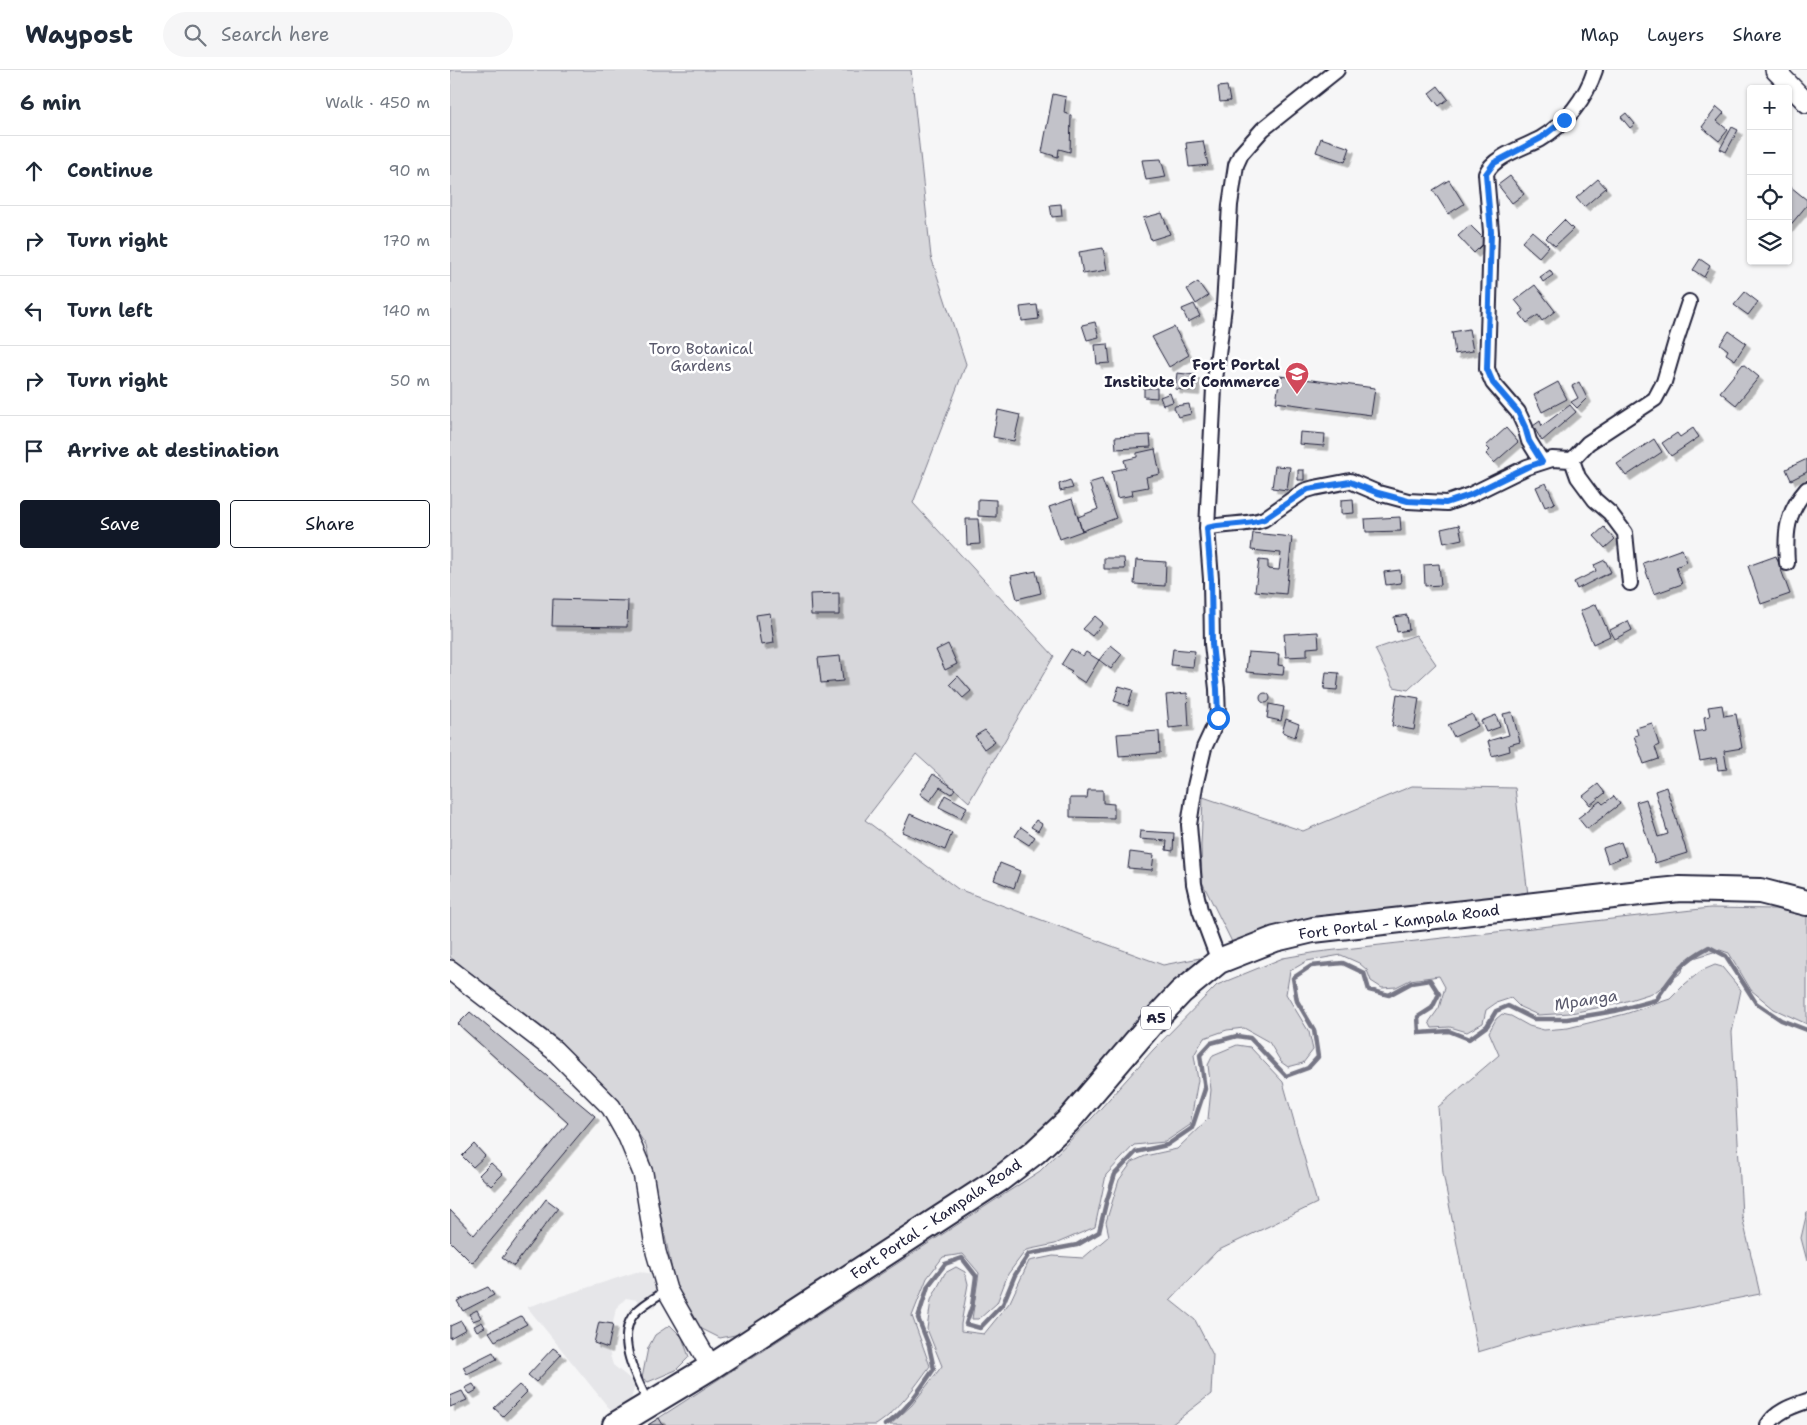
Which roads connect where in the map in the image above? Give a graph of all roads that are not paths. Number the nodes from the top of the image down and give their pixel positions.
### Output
1 (1337, 70) edge
2 (1595, 70) edge
3 (1775, 70) edge
4 (1807, 103) edge
5 (1689, 302) dead end
6 (1572, 460) junction
7 (1542, 462) junction
8 (1807, 489) edge
9 (1207, 528) junction
10 (1787, 564) dead end
11 (1630, 583) dead end
12 (1807, 903) edge
13 (1220, 962) junction
14 (450, 970) edge
15 (667, 1290) junction
16 (711, 1367) junction
17 (1807, 1401) edge
18 (650, 1405) junction
19 (615, 1425) edge
20 (1768, 1425) edge

1 - 9 street
2 - 7 street
3 - 4 main road
5 - 6 street
6 - 7 street
6 - 11 street
7 - 9 street
8 - 10 street
9 - 13 street
12 - 13 highway, Fort Portal - Kampala Road / A5
13 - 16 highway, Fort Portal - Kampala Road / A5
14 - 15 main road
15 - 16 main road
15 - 18 lane
16 - 18 highway, Fort Portal - Kampala Road / A5
17 - 20 street
18 - 19 highway, Fort Portal - Kampala Road / A5

